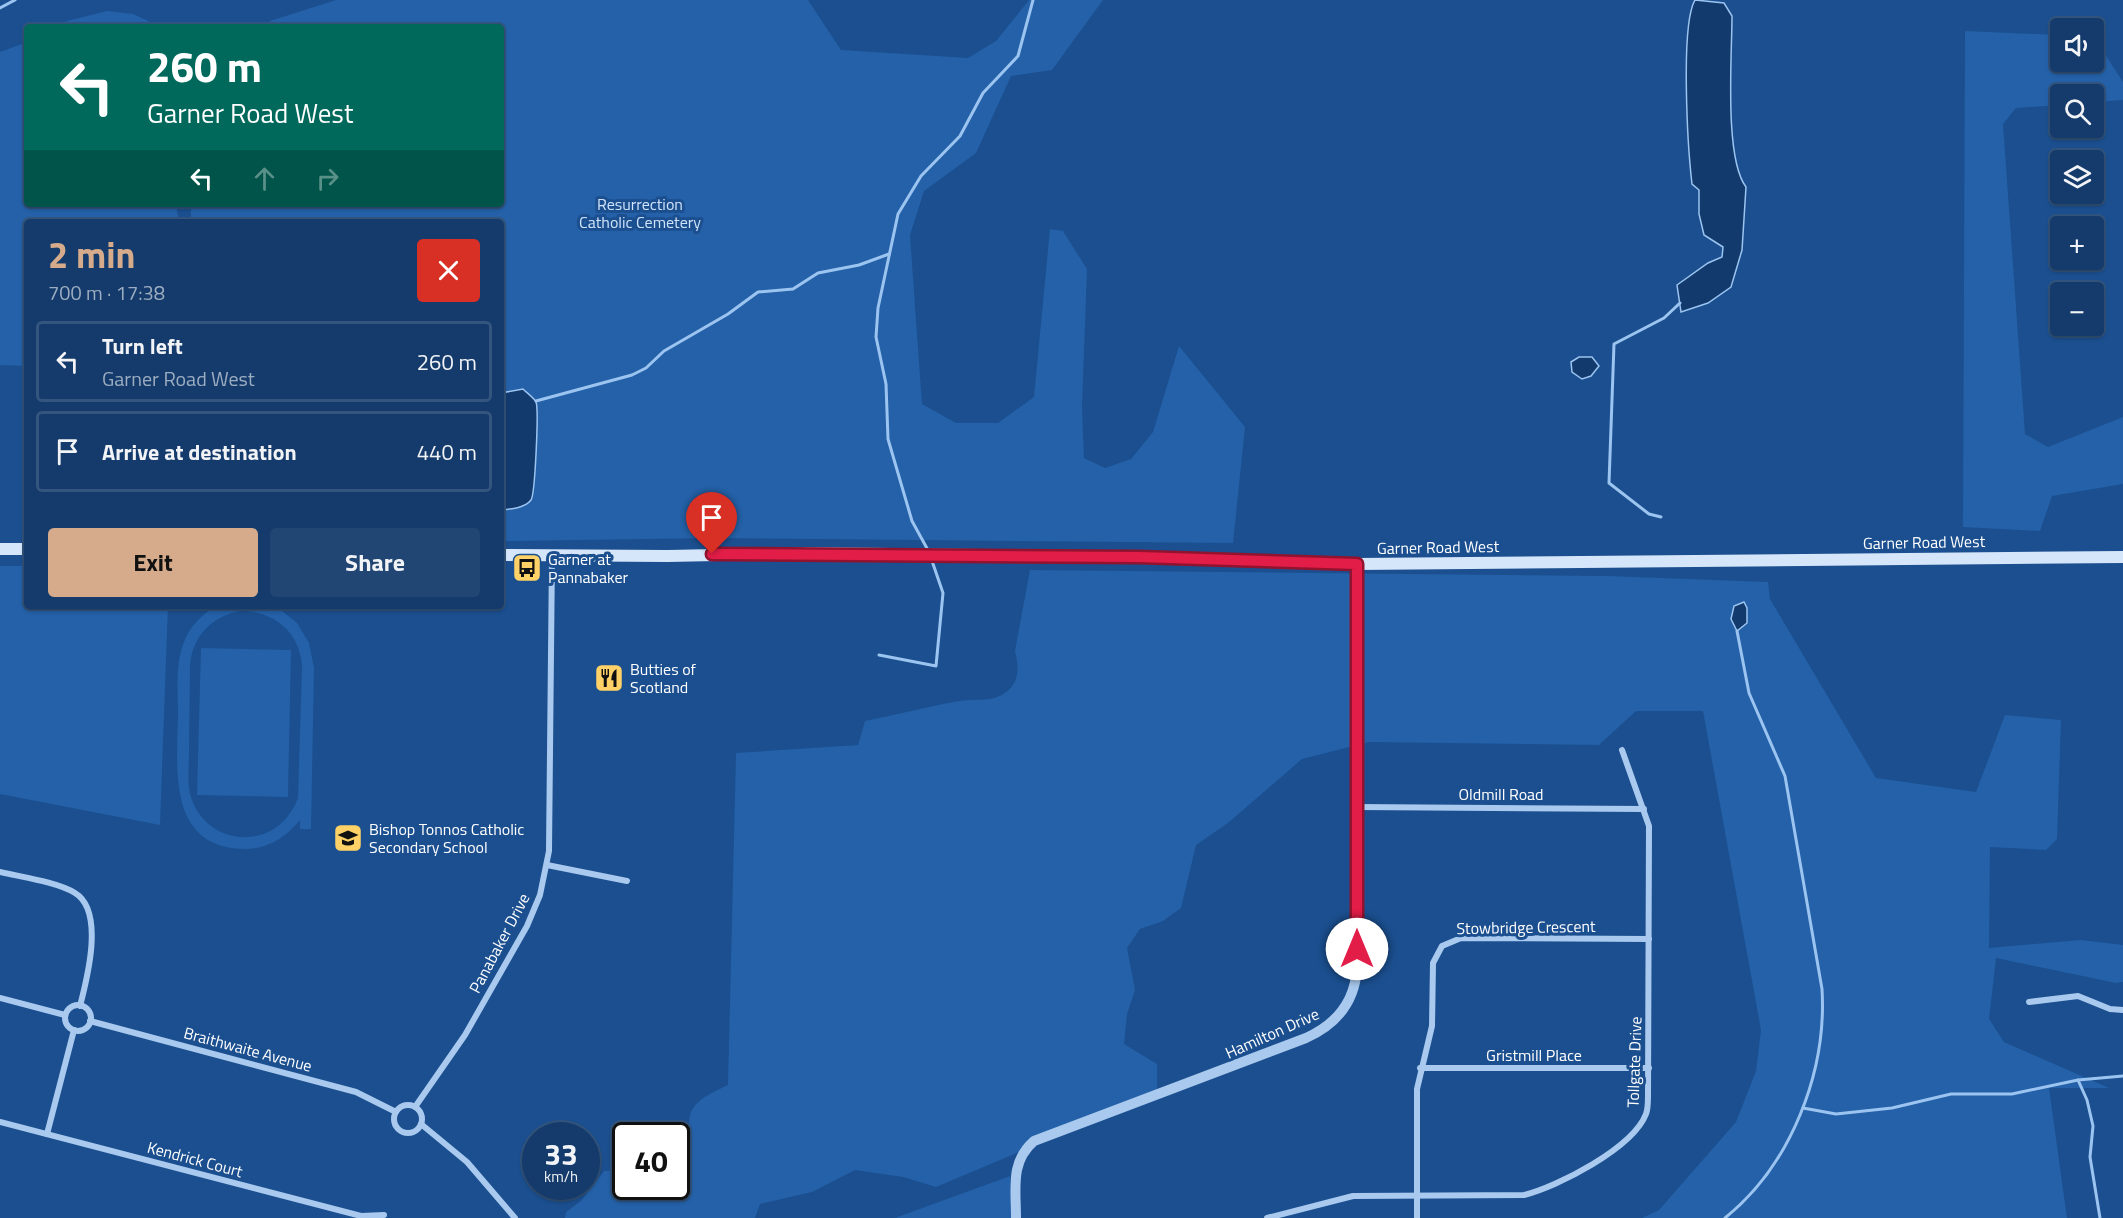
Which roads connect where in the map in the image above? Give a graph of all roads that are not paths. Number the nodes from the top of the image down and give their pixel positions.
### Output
1 (0, 549) edge
2 (24, 549) edge
3 (504, 555) edge
4 (552, 555) junction
5 (2123, 557) edge
6 (1357, 564) junction
7 (1622, 750) dead end
8 (1358, 807) junction
9 (1644, 809) junction
10 (547, 865) junction
11 (0, 872) edge
12 (627, 881) dead end
13 (1649, 939) junction
14 (0, 998) edge
15 (2029, 1002) dead end
16 (80, 1006) junction
17 (2123, 1010) edge
18 (65, 1015) junction
19 (90, 1021) junction
20 (74, 1030) junction
21 (1420, 1068) junction
22 (1648, 1068) junction
23 (415, 1107) junction
24 (396, 1112) junction
25 (0, 1122) edge
26 (421, 1124) junction
27 (47, 1134) junction
28 (1416, 1195) junction
29 (384, 1215) dead end
30 (515, 1218) edge
31 (1016, 1218) edge
32 (1267, 1218) edge
33 (1417, 1218) edge

1 - 2 main road
3 - 4 main road, Garner Road West
4 - 6 main road, Garner Road West
4 - 10 street, Panabaker Drive
5 - 6 main road, Garner Road West
6 - 8 street, Hamilton Drive
7 - 9 street, Tollgate Drive
8 - 9 street, Oldmill Road
8 - 31 street, Hamilton Drive
9 - 13 street, Tollgate Drive
10 - 12 street
10 - 23 street, Panabaker Drive
11 - 16 street
13 - 21 street, Stowbridge Crescent
13 - 22 street, Tollgate Drive
14 - 18 street
15 - 17 street
16 - 18 street
16 - 19 street
18 - 20 street
19 - 20 street
19 - 24 street, Braithwaite Avenue
20 - 27 street
21 - 22 street, Gristmill Place
21 - 28 street, Stowbridge Crescent
22 - 28 street, Tollgate Drive
23 - 24 street
23 - 26 street
24 - 26 street
25 - 27 street, Kendrick Court
26 - 30 street
27 - 29 street, Kendrick Court
28 - 32 street, Tollgate Drive
28 - 33 street, Stowbridge Crescent

